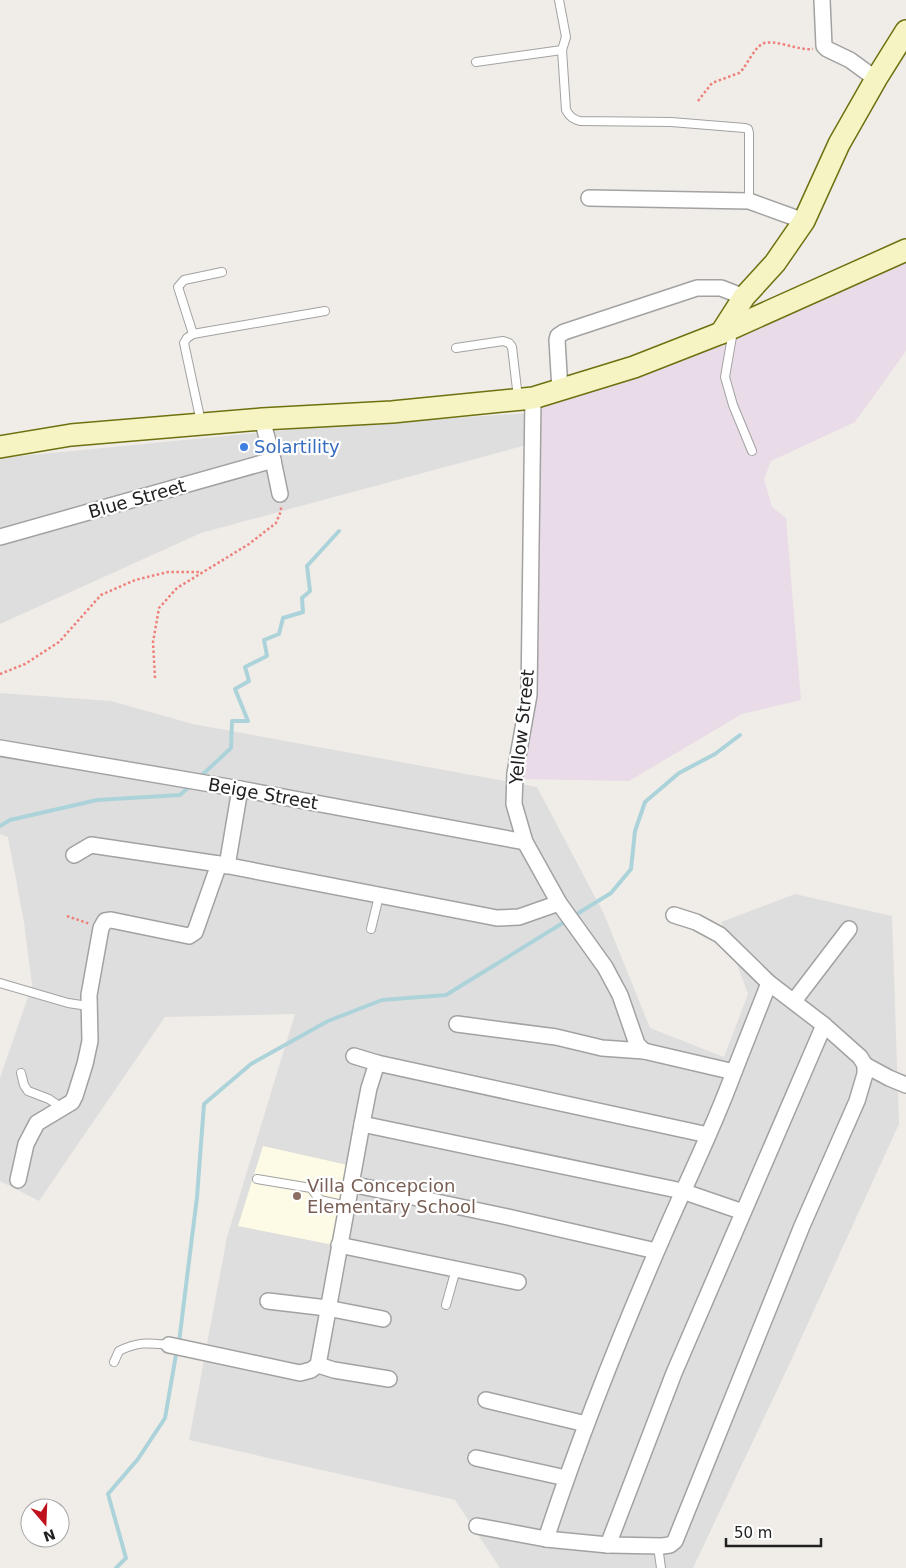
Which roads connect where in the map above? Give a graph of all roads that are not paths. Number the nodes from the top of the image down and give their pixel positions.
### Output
1 (559, 0) edge
2 (822, 0) edge
3 (906, 31) edge
4 (562, 50) junction
5 (476, 62) dead end
6 (876, 79) junction
7 (589, 198) dead end
8 (749, 201) junction
9 (804, 221) junction
10 (906, 250) edge
11 (222, 272) dead end
12 (744, 297) junction
13 (325, 312) dead end
14 (727, 330) junction
15 (193, 334) junction
16 (456, 348) dead end
17 (560, 390) junction
18 (526, 399) junction
19 (262, 419) junction
20 (201, 424) junction
21 (0, 448) edge
22 (752, 451) dead end
23 (273, 460) junction
24 (280, 494) road end
25 (0, 538) edge
26 (0, 748) edge
27 (240, 789) junction
28 (525, 842) junction
29 (74, 855) dead end
30 (223, 865) junction
31 (379, 896) junction
32 (561, 905) junction
33 (674, 915) dead end
34 (372, 929) dead end
35 (849, 929) dead end
36 (0, 983) edge
37 (769, 983) junction
38 (794, 1001) junction
39 (88, 1006) junction
40 (457, 1024) dead end
41 (824, 1026) junction
42 (644, 1051) junction
43 (354, 1056) dead end
44 (377, 1063) junction
45 (865, 1065) junction
46 (734, 1072) junction
47 (21, 1073) dead end
48 (906, 1085) edge
49 (62, 1108) junction
50 (362, 1124) junction
51 (708, 1135) junction
52 (257, 1179) dead end
53 (18, 1180) dead end
54 (351, 1184) junction
55 (682, 1191) junction
56 (347, 1206) junction
57 (743, 1212) junction
58 (339, 1244) junction
59 (656, 1251) junction
60 (456, 1269) junction
61 (518, 1282) dead end
62 (268, 1301) dead end
63 (446, 1305) dead end
64 (327, 1308) junction
65 (382, 1319) dead end
66 (170, 1345) joint
67 (114, 1362) dead end
68 (318, 1366) junction
69 (389, 1379) dead end
70 (486, 1400) dead end
71 (586, 1424) junction
72 (476, 1458) dead end
73 (566, 1478) junction
74 (477, 1526) dead end
75 (546, 1539) junction
76 (608, 1545) junction
77 (658, 1546) junction
78 (661, 1568) edge

1 - 4 lane
2 - 6 street
3 - 6 street
4 - 5 lane
4 - 8 lane
6 - 9 street
7 - 8 street
8 - 9 street
9 - 12 street
10 - 14 street
11 - 15 lane
12 - 14 street
12 - 17 street
13 - 15 lane
14 - 17 street
14 - 22 lane
15 - 20 lane
16 - 18 lane
17 - 18 street
18 - 19 street
18 - 28 street, Yellow Street
19 - 20 street
19 - 23 street
20 - 21 street
23 - 24 street
23 - 25 street, Blue Street
26 - 27 street, Beige Street
27 - 28 street, Beige Street
27 - 30 street
28 - 32 street, Yellow Street
29 - 30 street
30 - 31 street
30 - 39 street
31 - 32 street
31 - 34 lane
32 - 42 street, Yellow Street
33 - 37 street
35 - 38 street
36 - 39 lane
37 - 38 street
37 - 46 street
38 - 41 street
39 - 49 street
40 - 42 street
41 - 45 street
41 - 57 street
42 - 46 street
43 - 44 street
44 - 50 street
44 - 51 street
45 - 48 street
45 - 77 street
46 - 51 street
47 - 49 lane
49 - 53 street
50 - 54 street
50 - 55 street
51 - 55 street
52 - 56 lane
54 - 56 street
54 - 59 street
55 - 57 street
55 - 59 street
56 - 58 street
57 - 76 street
58 - 60 street
58 - 64 street
59 - 71 street
60 - 61 street
60 - 63 lane
62 - 64 street
64 - 65 street
64 - 68 street
66 - 67 lane
66 - 68 street
68 - 69 street
70 - 71 street
71 - 73 street
72 - 73 street
73 - 75 street
74 - 75 street
75 - 76 street
76 - 77 street
77 - 78 lane

